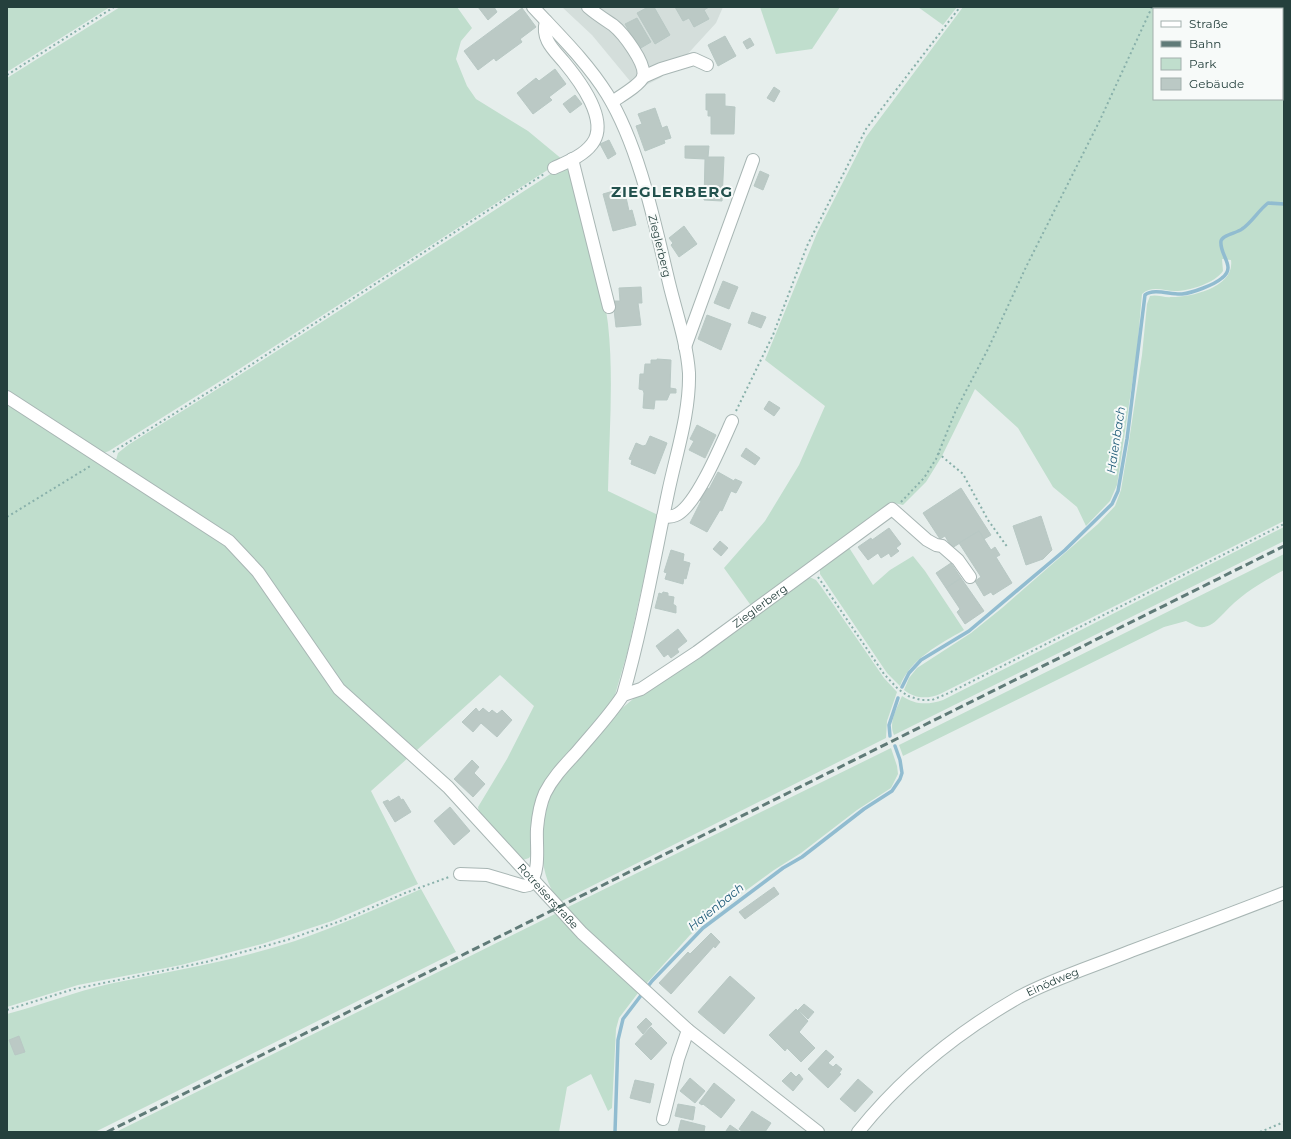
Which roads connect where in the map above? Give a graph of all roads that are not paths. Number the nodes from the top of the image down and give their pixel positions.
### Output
1 (533, 7) edge
2 (588, 7) edge
3 (546, 21) junction
4 (707, 65) dead end
5 (642, 77) junction
6 (612, 102) junction
7 (572, 159) junction
8 (753, 160) dead end
9 (554, 168) road end
10 (609, 307) dead end
11 (685, 347) junction
12 (7, 397) edge
13 (732, 421) road end
14 (663, 517) junction
15 (970, 577) dead end
16 (623, 695) junction
17 (460, 874) road end
18 (533, 880) junction
19 (1284, 894) edge
20 (688, 1030) junction
21 (663, 1119) dead end
22 (818, 1132) edge
23 (858, 1132) edge

1 - 3 street, Zieglerberg
2 - 5 street
3 - 6 street, Zieglerberg
3 - 7 street
4 - 5 street
5 - 6 street
6 - 11 street, Zieglerberg
7 - 9 street
7 - 10 street
8 - 11 street
11 - 14 street, Zieglerberg
12 - 18 street, Rotreiserstraße
13 - 14 street
14 - 16 street, Zieglerberg
15 - 16 street, Zieglerberg
16 - 18 street, Zieglerberg
17 - 18 street
18 - 20 street, Rotreiserstraße
19 - 23 street, Einödweg
20 - 21 street
20 - 22 street, Rotreiserstraße

